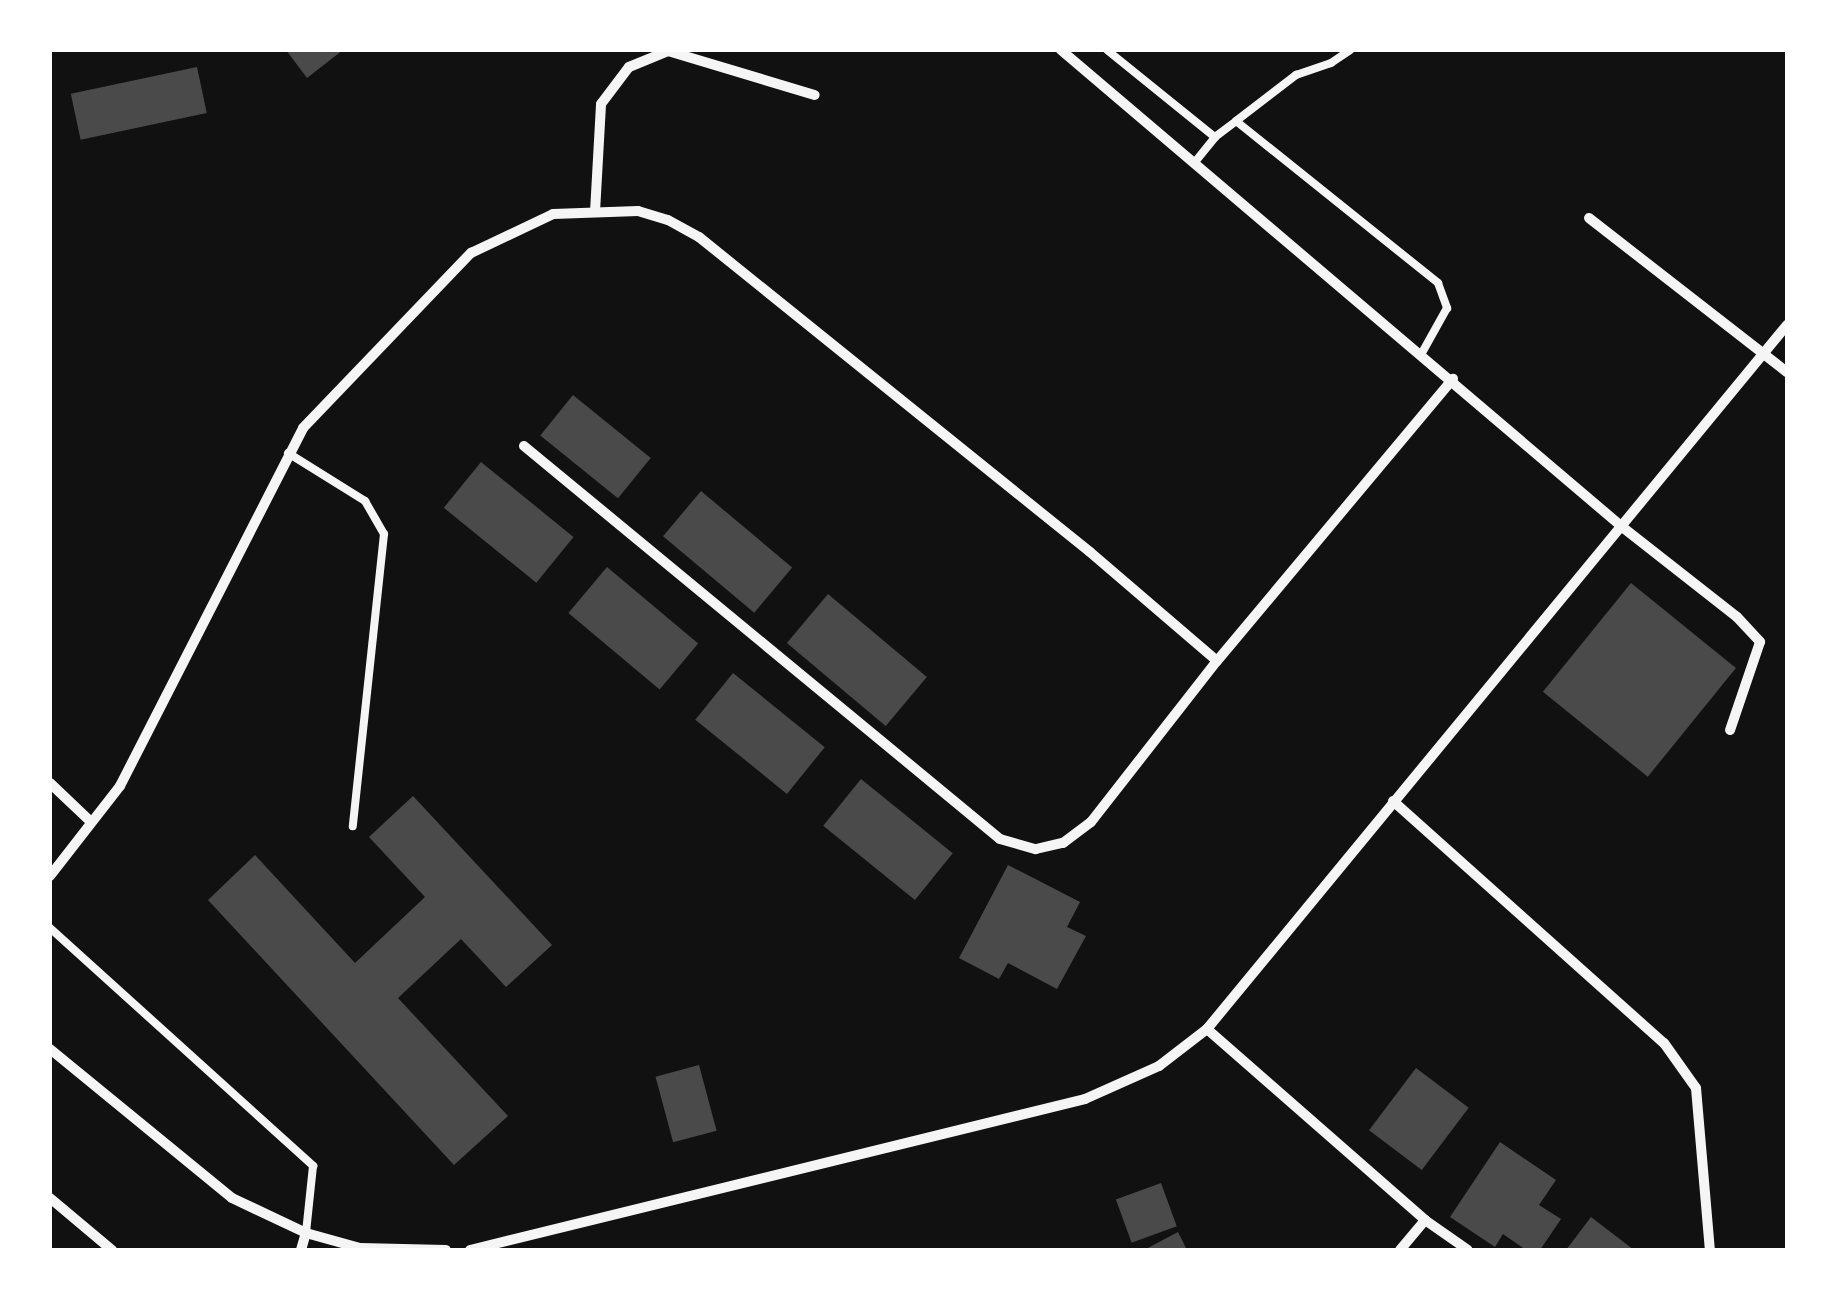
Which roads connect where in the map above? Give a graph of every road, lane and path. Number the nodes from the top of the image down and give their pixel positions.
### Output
1 (1061, 50) edge
2 (1108, 50) edge
3 (1350, 50) edge
4 (815, 95) dead end
5 (1236, 121) junction
6 (1214, 137) junction
7 (1195, 162) junction
8 (595, 212) junction
9 (1589, 218) dead end
10 (1787, 324) edge
11 (1422, 353) junction
12 (1763, 354) junction
13 (1787, 372) edge
14 (1453, 379) junction
15 (524, 446) dead end
16 (288, 453) junction
17 (1621, 526) junction
18 (1216, 661) junction
19 (1730, 730) dead end
20 (50, 783) edge
21 (1393, 801) junction
22 (90, 821) junction
23 (353, 826) dead end
24 (50, 876) edge
25 (50, 928) edge
26 (1207, 1030) junction
27 (50, 1050) edge
28 (50, 1198) edge
29 (1425, 1220) junction
30 (306, 1233) junction
31 (112, 1250) edge
32 (301, 1250) edge
33 (446, 1250) edge
34 (470, 1250) edge
35 (1400, 1250) edge
36 (1468, 1250) edge
37 (1710, 1250) edge

1 - 7 street
2 - 6 lane
3 - 5 lane
4 - 8 street
5 - 6 lane
5 - 11 lane
6 - 7 lane
7 - 11 street
8 - 16 street
8 - 18 street
9 - 12 street
10 - 12 street
11 - 14 street
12 - 13 street
12 - 17 street
14 - 17 street
14 - 18 street
15 - 18 street
16 - 22 street
16 - 23 lane
17 - 19 street
17 - 21 street
20 - 22 street
21 - 26 street
21 - 37 street
22 - 24 street
25 - 30 lane
26 - 29 street
26 - 34 street
27 - 30 street
28 - 31 street
29 - 35 street
29 - 36 street
30 - 32 street
30 - 33 street

